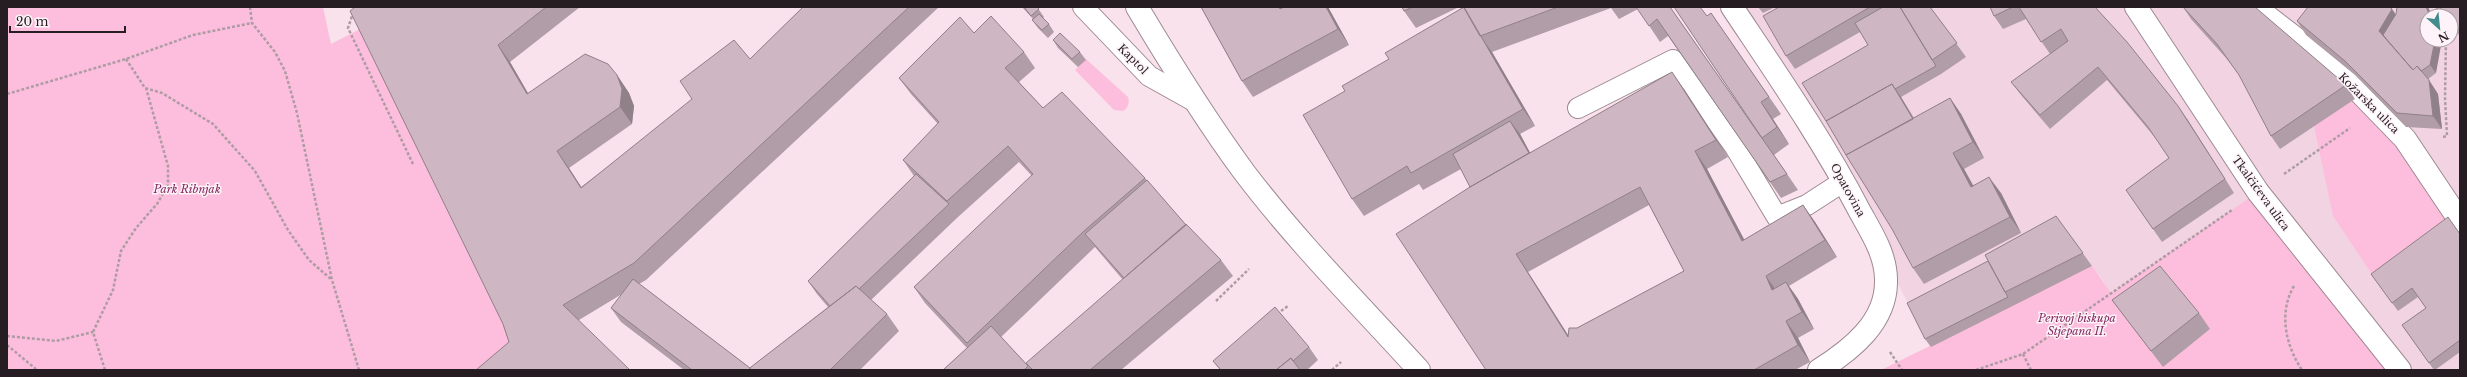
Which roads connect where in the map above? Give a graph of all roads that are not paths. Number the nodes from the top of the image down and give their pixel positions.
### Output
1 (1083, 7) edge
2 (1137, 7) edge
3 (1732, 7) edge
4 (2136, 7) edge
5 (2255, 7) edge
6 (1192, 100) junction
7 (1578, 108) dead end
8 (1844, 181) junction
9 (2460, 221) edge
10 (1419, 370) edge
11 (1819, 370) edge
12 (2400, 370) edge

1 - 6 lane, Kaptol
2 - 6 street
3 - 8 street, Opatovina
4 - 12 street, Tkalčićeva ulica
5 - 9 street, Kožarska ulica
6 - 10 street
7 - 8 lane
8 - 11 street, Opatovina

